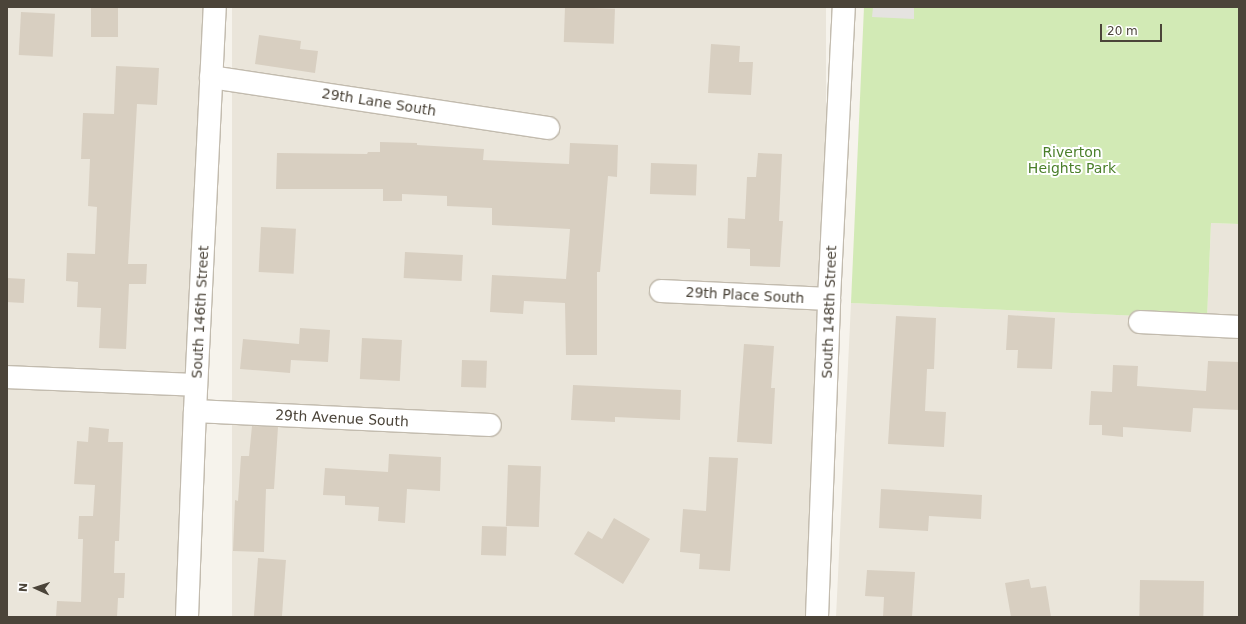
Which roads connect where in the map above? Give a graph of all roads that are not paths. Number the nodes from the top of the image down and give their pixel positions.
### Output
1 (215, 7) edge
2 (844, 7) edge
3 (211, 77) junction
4 (548, 128) dead end
5 (660, 291) dead end
6 (829, 299) junction
7 (1140, 322) dead end
8 (1239, 327) edge
9 (7, 376) edge
10 (196, 384) junction
11 (195, 411) junction
12 (490, 425) dead end
13 (187, 617) edge
14 (817, 617) edge

1 - 3 street, South 146th Street
2 - 6 street, South 148th Street
3 - 4 street, 29th Lane South
3 - 10 street, South 146th Street
5 - 6 street, 29th Place South
6 - 14 street, South 148th Street
7 - 8 street
9 - 10 street
10 - 11 street, South 146th Street
11 - 12 street, 29th Avenue South
11 - 13 street, South 146th Street

